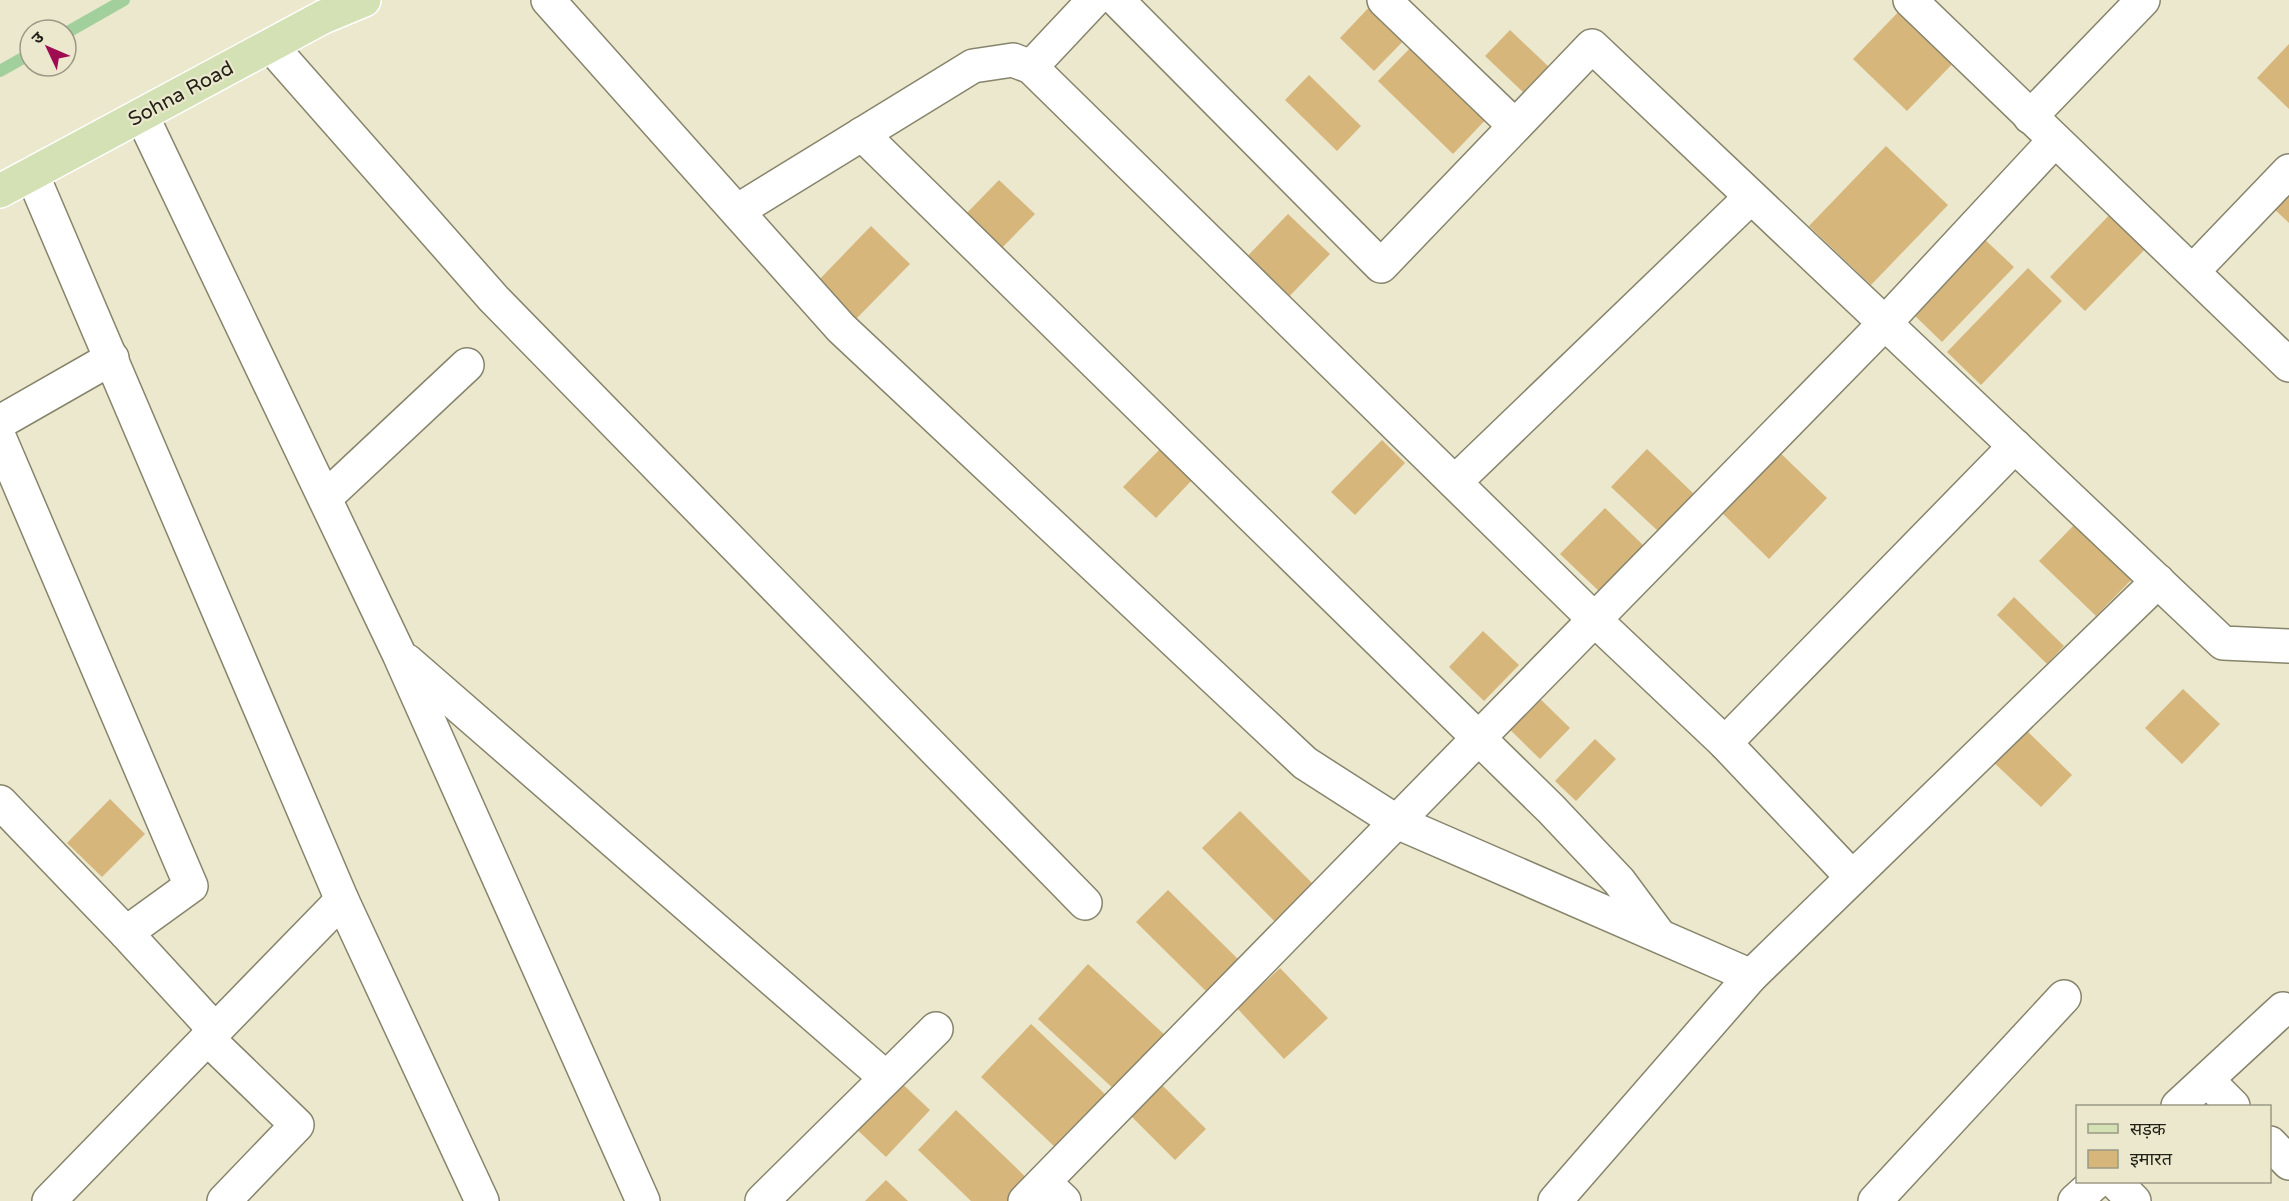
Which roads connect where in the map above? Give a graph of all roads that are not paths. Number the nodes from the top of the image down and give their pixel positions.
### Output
1 (364, 0) edge
2 (548, 0) edge
3 (1094, 0) edge
4 (1118, 0) edge
5 (1384, 0) edge
6 (1910, 0) edge
7 (2143, 0) edge
8 (319, 9) edge
9 (271, 46) junction
10 (1031, 68) junction
11 (142, 116) junction
12 (2030, 117) junction
13 (1515, 126) junction
14 (862, 134) junction
15 (2055, 140) junction
16 (2289, 171) edge
17 (32, 174) junction
18 (0, 191) edge
19 (1751, 197) junction
20 (737, 212) junction
21 (2193, 271) junction
22 (1885, 323) junction
23 (112, 358) junction
24 (467, 365) dead end
25 (2289, 365) edge
26 (0, 422) edge
27 (0, 439) edge
28 (2015, 446) junction
29 (1455, 482) junction
30 (325, 498) junction
31 (2158, 581) junction
32 (1595, 620) junction
33 (2289, 646) edge
34 (399, 654) junction
35 (1478, 739) junction
36 (1725, 743) junction
37 (0, 802) edge
38 (1397, 822) junction
39 (1852, 877) junction
40 (342, 900) junction
41 (1085, 903) dead end
42 (126, 933) junction
43 (1660, 936) junction
44 (1751, 976) junction
45 (2064, 997) dead end
46 (2283, 1009) dead end
47 (936, 1029) dead end
48 (211, 1034) junction
49 (886, 1078) junction
50 (2207, 1080) junction
51 (2180, 1105) edge
52 (2231, 1105) edge
53 (2271, 1144) edge
54 (2289, 1163) edge
55 (2095, 1183) edge
56 (2116, 1183) edge
57 (1044, 1195) edge
58 (49, 1201) edge
59 (224, 1201) edge
60 (482, 1201) edge
61 (642, 1201) edge
62 (762, 1201) edge
63 (1555, 1201) edge
64 (1875, 1201) edge
65 (2074, 1201) edge
66 (2134, 1201) edge

1 - 8 main road, Sohna Road
2 - 20 street
3 - 10 street
4 - 13 street
5 - 13 street
6 - 12 street
7 - 12 street
8 - 9 main road, Sohna Road
9 - 11 main road, Sohna Road
9 - 41 street
10 - 14 street
10 - 29 street
11 - 17 main road, Sohna Road
11 - 30 street
12 - 15 street
13 - 19 street
14 - 20 street
14 - 35 street
15 - 21 street
15 - 22 street
16 - 21 street
17 - 18 main road, Sohna Road
17 - 23 street
19 - 22 street
19 - 29 street
20 - 38 street
21 - 25 street
22 - 28 street
22 - 32 street
23 - 26 street
23 - 40 street
24 - 30 street
27 - 42 street
28 - 31 street
28 - 36 street
29 - 32 street
30 - 34 street
31 - 33 street
31 - 39 street
32 - 35 street
32 - 36 street
34 - 49 street
34 - 61 street
35 - 38 street
35 - 43 street
36 - 39 street
37 - 42 street
38 - 43 street
38 - 57 street
39 - 44 street
40 - 48 street
40 - 60 street
42 - 48 street
43 - 44 street
44 - 63 street
45 - 64 street
46 - 50 street
47 - 49 street
48 - 58 street
48 - 59 street
49 - 62 street
50 - 51 street
50 - 52 street
53 - 54 street
55 - 65 street
56 - 66 street

